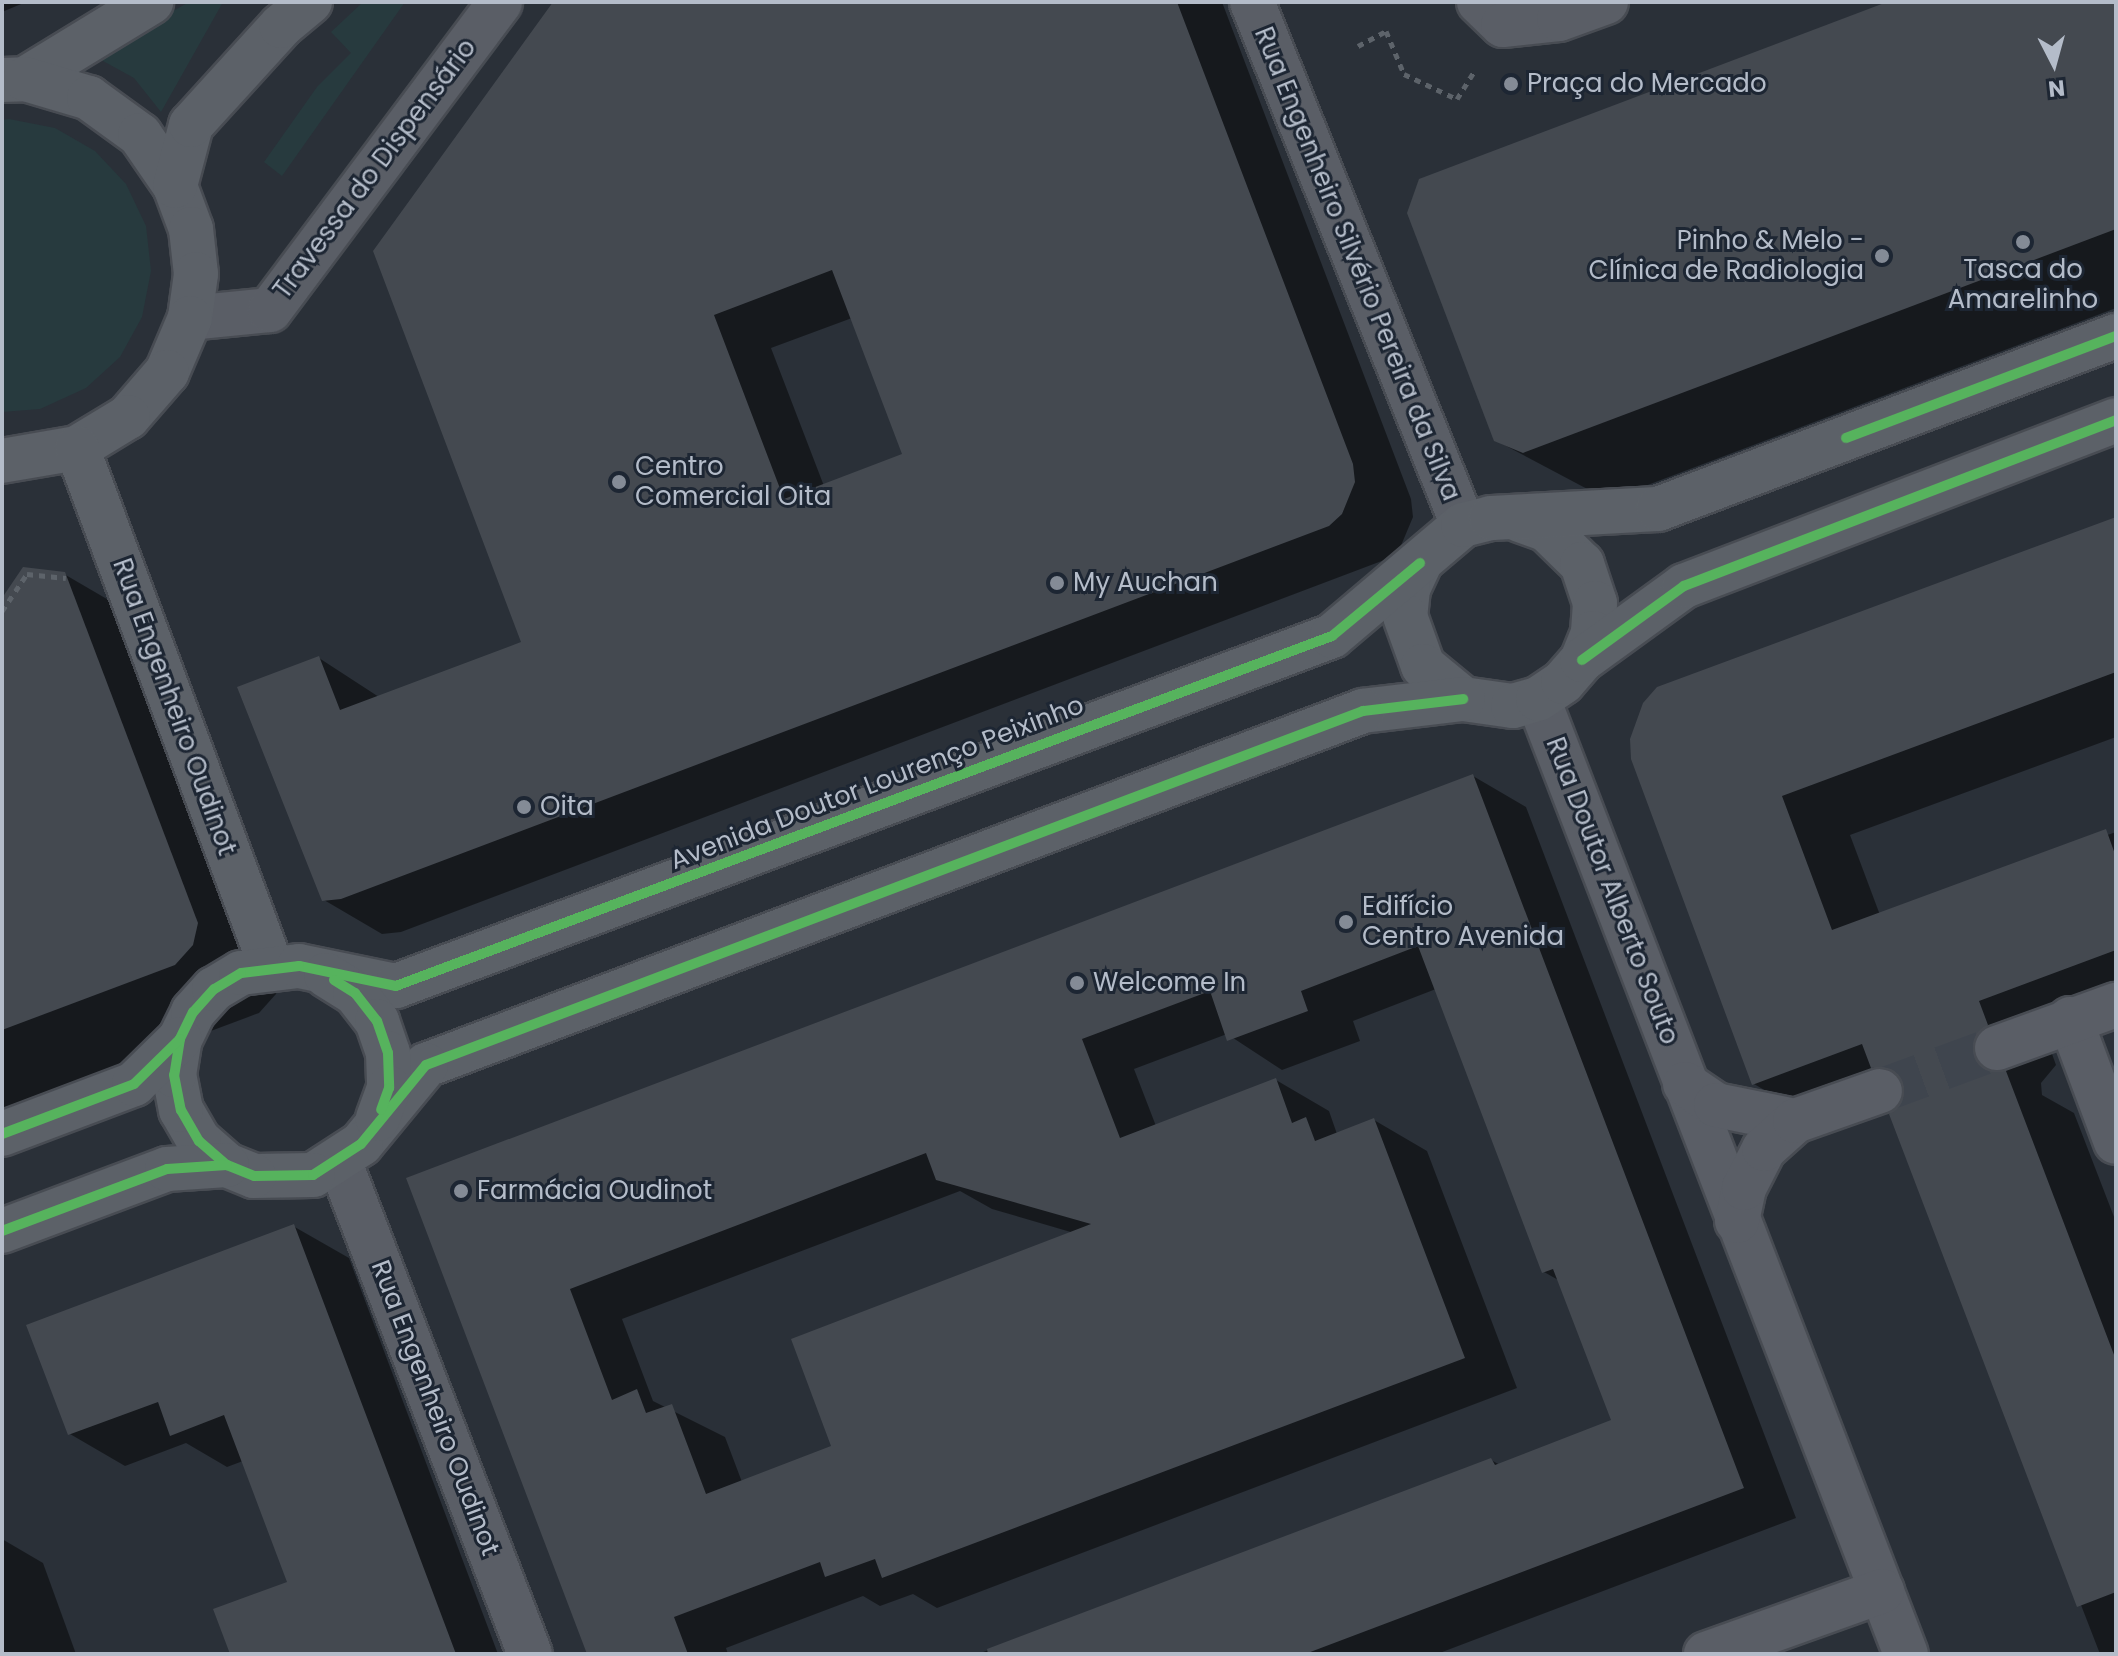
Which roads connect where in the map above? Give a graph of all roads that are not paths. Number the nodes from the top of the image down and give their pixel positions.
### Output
1 (151, 2) edge
2 (310, 2) edge
3 (500, 2) edge
4 (1252, 2) edge
5 (1479, 2) edge
6 (1606, 2) edge
7 (14, 80) edge
8 (175, 186) junction
9 (190, 318) junction
10 (2116, 336) edge
11 (2116, 420) edge
12 (77, 448) junction
13 (2, 461) edge
14 (1520, 520) junction
15 (1463, 525) junction
16 (1420, 563) junction
17 (1582, 660) junction
18 (1463, 699) junction
19 (1538, 699) junction
20 (271, 966) junction
21 (326, 975) junction
22 (2116, 1005) edge
23 (2070, 1019) junction
24 (180, 1039) junction
25 (1997, 1048) tunnel mouth
26 (1685, 1084) junction
27 (1880, 1091) tunnel mouth
28 (378, 1121) junction
29 (1795, 1121) junction
30 (2, 1134) edge
31 (2116, 1142) edge
32 (340, 1163) junction
33 (227, 1165) junction
34 (1737, 1221) junction
35 (2, 1231) edge
36 (1882, 1591) junction
37 (530, 1654) edge
38 (1706, 1654) edge
39 (1906, 1654) edge

1 - 7 main road
2 - 8 main road
3 - 9 street, Travessa do Dispensário
4 - 15 street, Rua Engenheiro Silvério Pereira da Silva
5 - 6 street
7 - 8 main road
8 - 9 main road
9 - 12 main road
10 - 14 main road, Avenida Doutor Lourenço Peixinho
11 - 17 main road
12 - 13 main road
12 - 20 main road, Rua Engenheiro Oudinot
14 - 15 main road, Avenida Doutor Lourenço Peixinho
14 - 17 main road, Avenida Doutor Lourenço Peixinho
15 - 16 main road, Avenida Doutor Lourenço Peixinho
16 - 18 main road, Avenida Doutor Lourenço Peixinho
16 - 21 main road, Avenida Doutor Lourenço Peixinho
17 - 19 main road
18 - 19 main road, Avenida Doutor Lourenço Peixinho
18 - 28 main road, Avenida Doutor Lourenço Peixinho
19 - 26 street, Rua Doutor Alberto Souto
20 - 21 main road, Avenida Doutor Lourenço Peixinho
20 - 24 main road, Avenida Doutor Lourenço Peixinho
21 - 28 main road, Avenida Doutor Lourenço Peixinho
22 - 23 street
23 - 25 street
23 - 31 street
24 - 30 main road, Avenida Doutor Lourenço Peixinho
24 - 33 main road, Avenida Doutor Lourenço Peixinho
26 - 29 street
26 - 34 street, Rua Doutor Alberto Souto
27 - 29 street
28 - 32 main road, Avenida Doutor Lourenço Peixinho
29 - 34 street
32 - 33 main road, Avenida Doutor Lourenço Peixinho
32 - 37 street, Rua Engenheiro Oudinot
33 - 35 main road, Avenida Doutor Lourenço Peixinho
34 - 36 street, Rua Doutor Alberto Souto
36 - 38 street
36 - 39 street, Rua Doutor Alberto Souto

